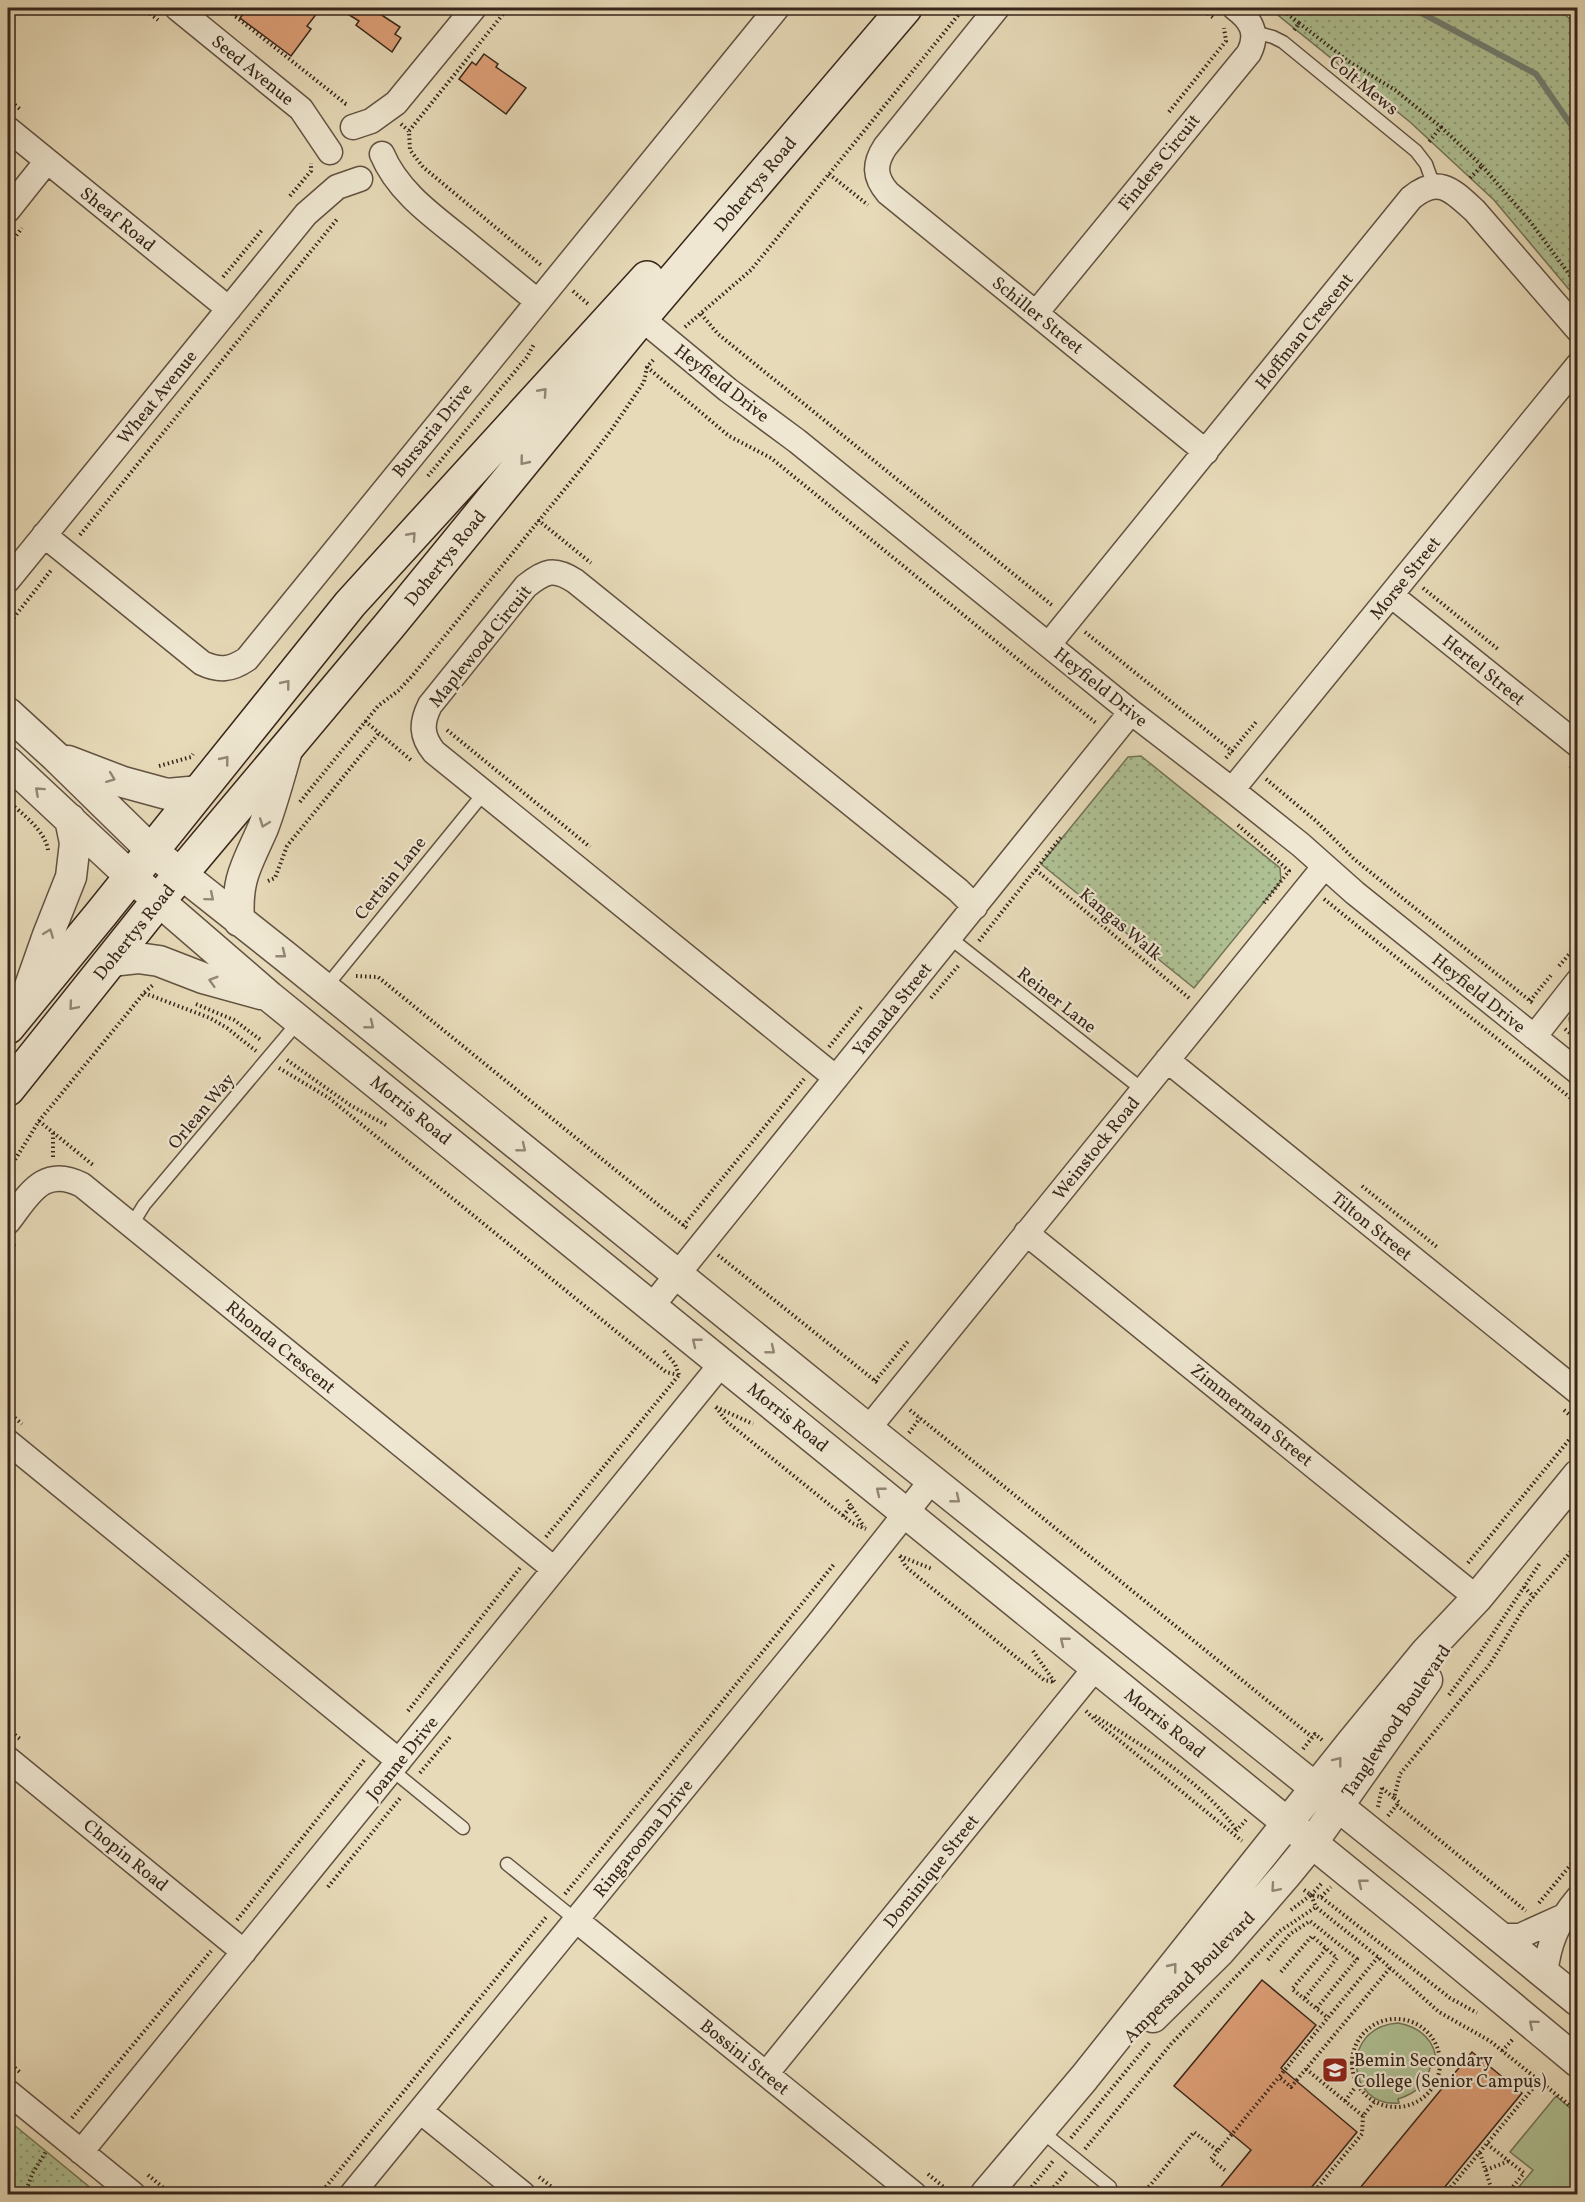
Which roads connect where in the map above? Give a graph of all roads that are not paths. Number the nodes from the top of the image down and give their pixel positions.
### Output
1 (474, 8) edge
2 (777, 8) edge
3 (997, 8) edge
4 (169, 15) edge
5 (202, 15) edge
6 (1225, 18) edge
7 (895, 19) edge
8 (1254, 32) junction
9 (301, 109) junction
10 (397, 114) junction
11 (351, 127) junction
12 (8, 129) edge
13 (382, 151) junction
14 (324, 156) junction
15 (47, 161) junction
16 (362, 178) junction
17 (1444, 189) junction
18 (417, 203) junction
19 (8, 210) edge
20 (306, 214) junction
21 (537, 301) junction
22 (229, 309) junction
23 (619, 311) junction
24 (1036, 313) junction
25 (1578, 330) edge
26 (1578, 365) edge
27 (1206, 452) junction
28 (44, 535) junction
29 (8, 580) edge
30 (1391, 595) junction
31 (1057, 651) junction
32 (1131, 712) junction
33 (8, 713) edge
34 (1578, 745) edge
35 (288, 747) junction
36 (56, 757) junction
37 (8, 762) edge
38 (1232, 790) junction
39 (200, 791) junction
40 (484, 793) junction
41 (70, 819) junction
42 (151, 850) junction
43 (1324, 867) junction
44 (182, 874) junction
45 (130, 876) junction
46 (159, 900) junction
47 (975, 907) junction
48 (239, 921) junction
49 (950, 938) junction
50 (111, 961) junction
51 (333, 978) junction
52 (1578, 981) edge
53 (270, 997) junction
54 (15, 1018) edge
55 (300, 1020) junction
56 (1534, 1037) junction
57 (1167, 1060) junction
58 (1578, 1072) edge
59 (836, 1078) junction
60 (8, 1089) edge
61 (1143, 1090) junction
62 (8, 1222) edge
63 (131, 1226) junction
64 (1026, 1233) junction
65 (677, 1274) junction
66 (652, 1306) junction
67 (722, 1363) junction
68 (1578, 1392) edge
69 (868, 1429) junction
70 (8, 1442) edge
71 (1578, 1475) edge
72 (932, 1480) junction
73 (906, 1512) junction
74 (554, 1569) junction
75 (1477, 1598) junction
76 (1096, 1667) junction
77 (8, 1759) edge
78 (395, 1766) junction
79 (1327, 1797) junction
80 (1288, 1823) junction
81 (463, 1828) dead end
82 (1312, 1842) junction
83 (507, 1864) dead end
84 (1578, 1898) edge
85 (1562, 1917) junction
86 (576, 1920) junction
87 (1498, 1936) junction
88 (244, 1952) junction
89 (1545, 1974) junction
90 (1578, 2001) edge
91 (1578, 2061) edge
92 (766, 2074) junction
93 (1084, 2078) junction
94 (8, 2092) edge
95 (420, 2111) junction
96 (1052, 2139) junction
97 (81, 2152) junction
98 (1110, 2187) dead end
99 (133, 2194) edge
100 (352, 2194) edge
101 (523, 2194) edge
102 (914, 2194) edge
103 (986, 2194) edge

1 - 10 street
2 - 21 street, Bursaria Drive
3 - 24 street, Schiller Street
4 - 5 street, Seed Avenue
5 - 9 street, Seed Avenue
6 - 8 street
7 - 23 main road, Dohertys Road
8 - 17 lane, Colt Mews
8 - 24 street, Finders Circuit
9 - 11 street, Seed Avenue
9 - 14 street, Seed Avenue
10 - 11 street
10 - 13 street
11 - 13 street
11 - 14 street
12 - 15 street, Sheaf Road
13 - 16 street
13 - 18 street
14 - 16 street
14 - 20 street, Wheat Avenue
15 - 19 street
15 - 22 street, Sheaf Road
16 - 18 street
16 - 20 street, Wheat Avenue
17 - 25 street
17 - 27 street, Hoffman Crescent
18 - 21 street
20 - 22 street, Wheat Avenue
21 - 28 street, Bursaria Drive
22 - 28 street, Wheat Avenue
23 - 31 street, Heyfield Drive
23 -> 35 main road, Dohertys Road
39 -> 23 main road, Dohertys Road
24 - 27 street, Schiller Street
26 - 30 street, Morse Street
27 - 31 street, Hoffman Crescent
28 - 29 street, Wheat Avenue
30 - 34 street, Hertel Street
30 - 38 street, Morse Street
31 - 32 street, Heyfield Drive
32 - 38 street, Heyfield Drive
32 - 47 street, Yamada Street
33 - 36 street
35 - 44 main road, Dohertys Road
35 -> 48 street
36 -> 39 street
36 - 42 street
41 -> 37 street, Morris Road
38 - 43 street, Heyfield Drive
39 - 42 main road, Dohertys Road
40 - 47 street, Maplewood Circuit
40 - 51 lane, Certain Lane
40 - 59 street, Maplewood Circuit
41 - 45 street, Morris Road
54 -> 41 street
42 - 44 street
42 - 45 main road, Dohertys Road
43 - 56 street, Heyfield Drive
43 - 57 street, Weinstock Road
44 - 46 main road, Dohertys Road
44 -> 48 street
45 - 46 street, Morris Road
45 - 54 main road, Dohertys Road
46 - 50 main road, Dohertys Road
46 - 53 street, Morris Road
47 - 49 street, Yamada Street
48 -> 51 street
49 - 59 street, Yamada Street
49 - 61 lane, Reiner Lane
53 -> 50 street
50 -> 60 main road, Dohertys Road
51 -> 65 street
52 - 56 street
53 - 55 street, Morris Road
55 - 63 lane, Orlean Way
55 - 66 street, Morris Road
56 - 58 street, Heyfield Drive
57 - 61 street, Weinstock Road
57 - 68 street, Tilton Street
59 - 65 street, Yamada Street
61 - 64 street, Weinstock Road
62 - 63 street, Rhonda Crescent
63 - 74 street, Rhonda Crescent
64 - 69 street, Weinstock Road
64 - 75 street, Zimmerman Street
65 - 66 street, Yamada Street
65 -> 69 street
67 -> 66 street, Morris Road
73 -> 67 street, Morris Road
67 - 74 street, Joanne Drive
69 - 72 street
70 - 78 street
71 - 75 street, Tanglewood Boulevard
72 - 73 street, Ringarooma Drive
72 -> 79 street
76 -> 73 street, Morris Road
73 - 86 street, Ringarooma Drive
74 - 78 street, Joanne Drive
75 - 79 street, Tanglewood Boulevard
76 - 80 street, Morris Road
76 - 92 street, Dominique Street
77 - 88 street, Chopin Road
78 - 81 lane
78 - 88 street, Joanne Drive
79 - 80 street, Tanglewood Boulevard
79 - 82 street, Tanglewood Boulevard
79 - 87 street
80 - 82 street, Morris Road
93 -> 80 street, Ampersand Boulevard
91 -> 82 street, Morris Road
82 -> 93 street, Ampersand Boulevard
83 - 86 lane
84 - 85 street
85 - 87 street
85 - 89 street
86 - 92 street, Bossini Street
86 - 95 street, Ringarooma Drive
87 - 89 street
88 - 97 street, Joanne Drive
89 - 90 street
92 - 102 street, Bossini Street
93 - 96 street, Ampersand Boulevard
94 - 97 street
95 - 100 street, Ringarooma Drive
95 - 101 street
96 - 98 lane
96 - 103 street, Ampersand Boulevard
97 - 99 street

